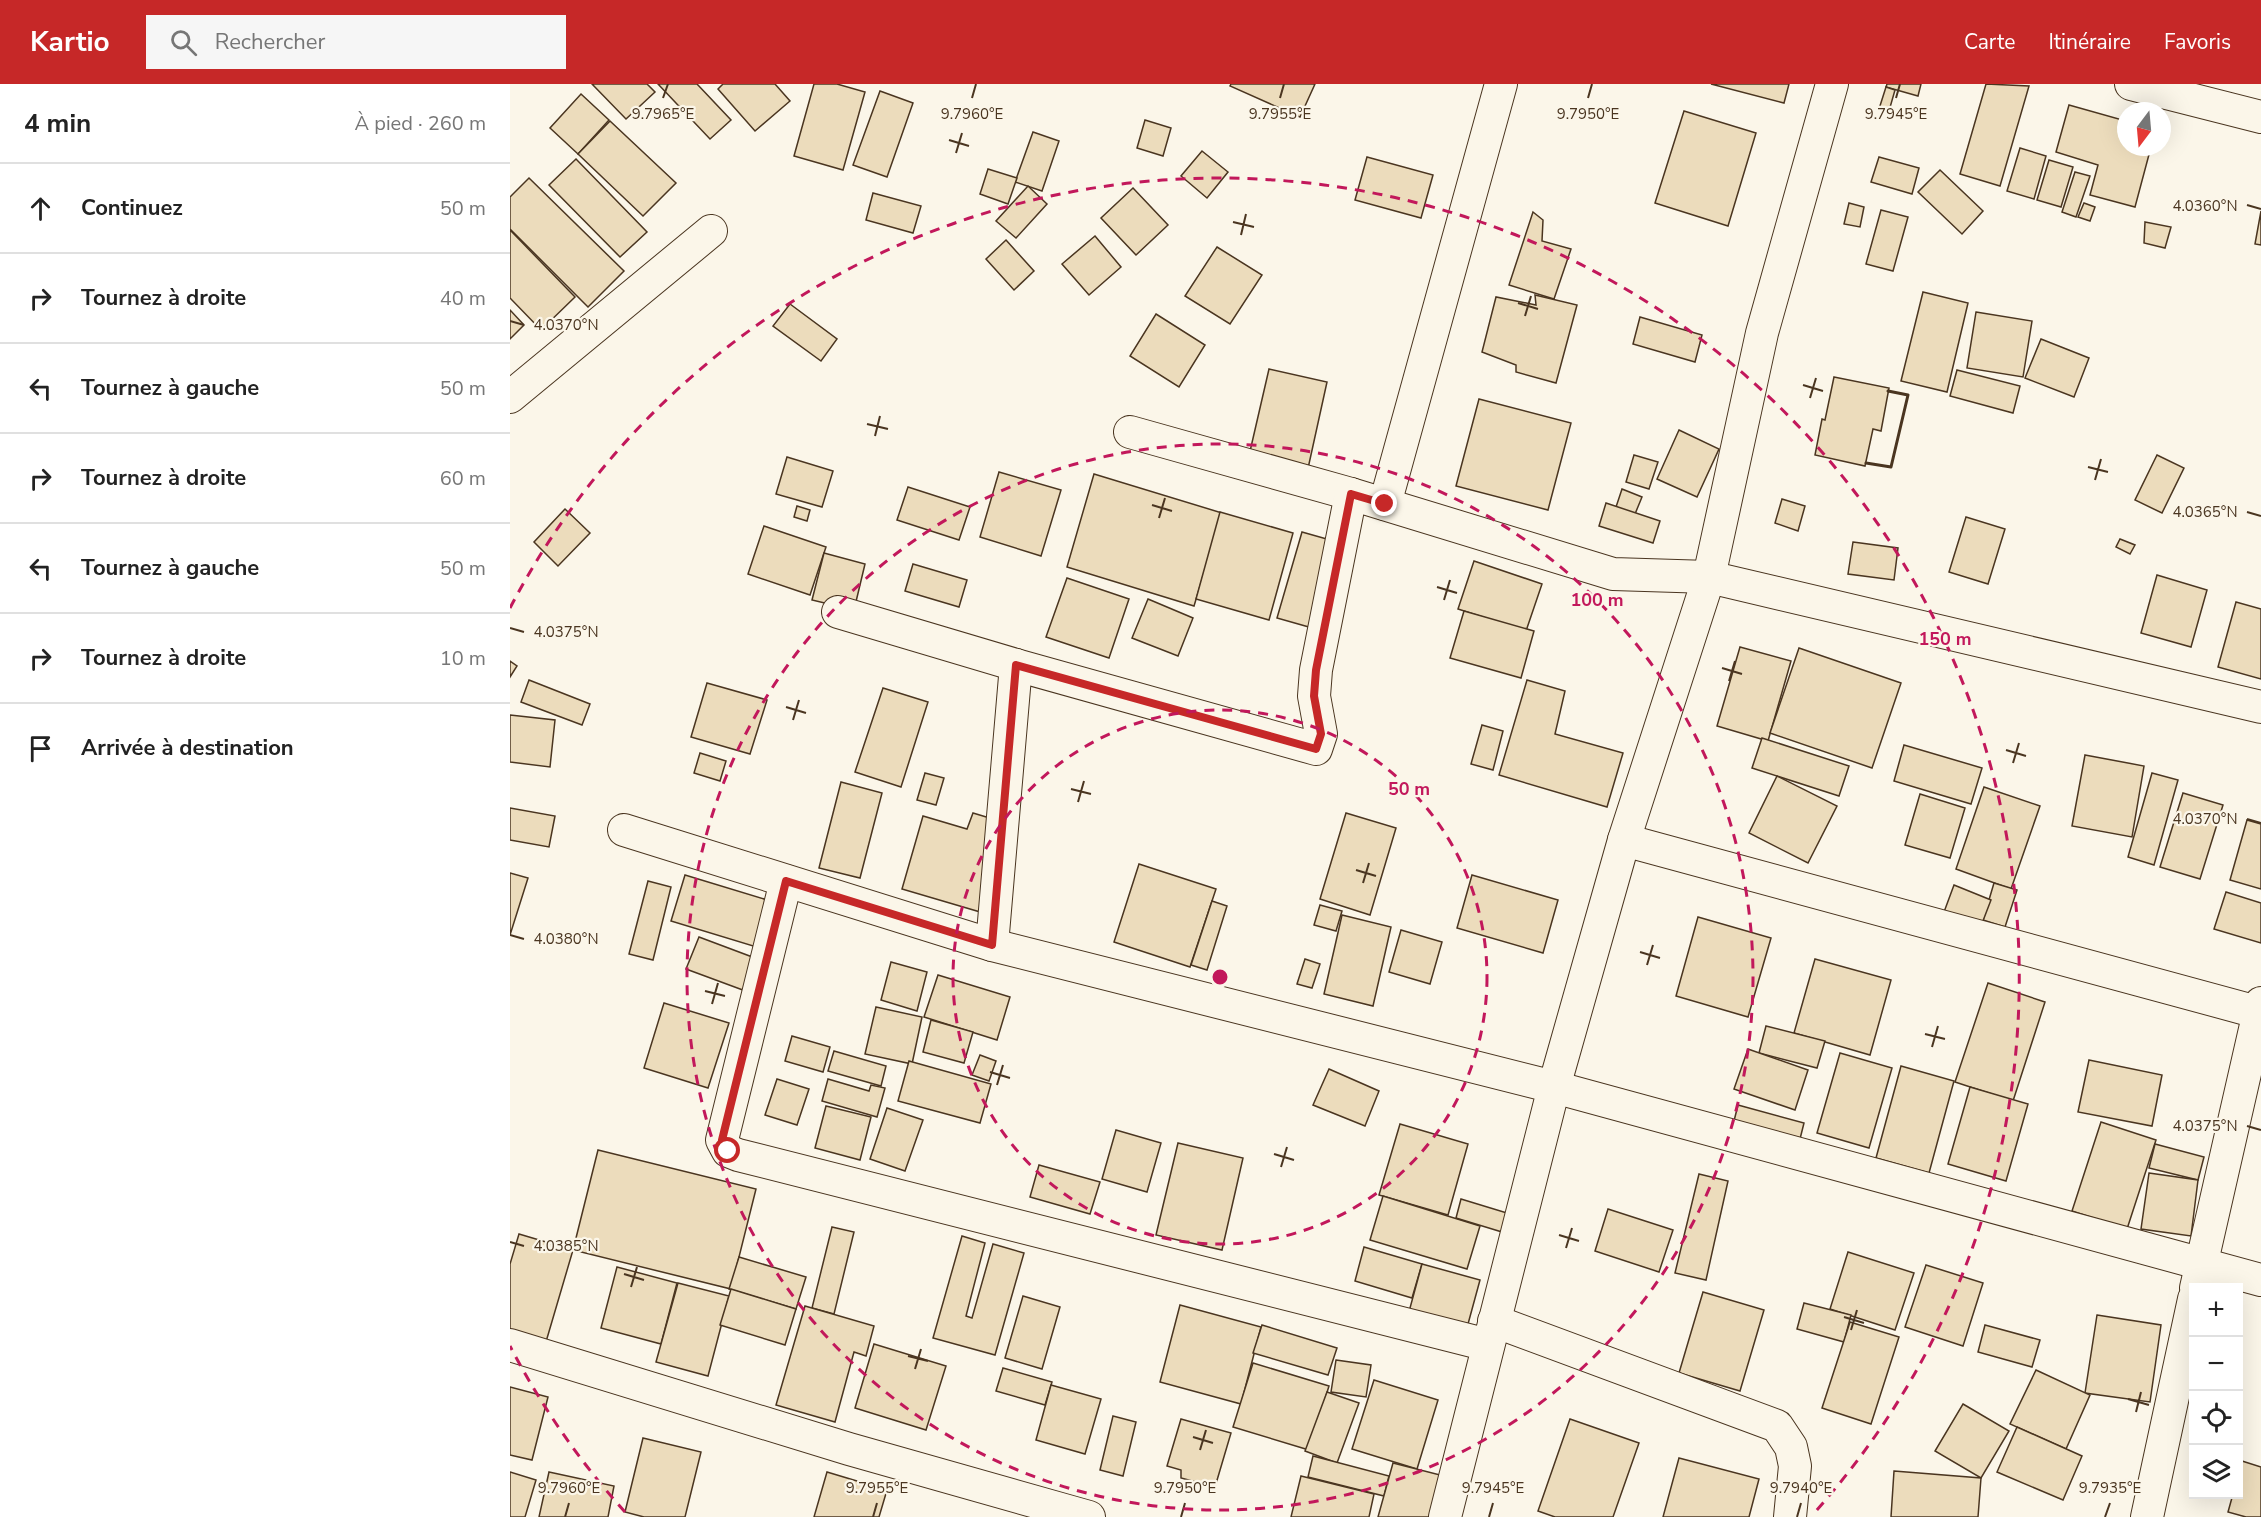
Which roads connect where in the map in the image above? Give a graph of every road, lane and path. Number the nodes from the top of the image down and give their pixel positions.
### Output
1 (1501, 84) edge
2 (1832, 84) edge
3 (2132, 84) edge
4 (2261, 117) edge
5 (711, 231) dead end
6 (510, 397) edge
7 (1130, 432) dead end
8 (1351, 494) junction
9 (1385, 504) junction
10 (1709, 577) junction
11 (838, 612) dead end
12 (1016, 665) junction
13 (2261, 707) edge
14 (624, 830) dead end
15 (1624, 840) junction
16 (786, 881) junction
17 (992, 945) junction
18 (2260, 1010) edge
19 (1554, 1087) junction
20 (2198, 1276) edge
21 (2261, 1280) edge
22 (2189, 1318) edge
23 (1491, 1333) junction
24 (510, 1345) edge
25 (1089, 1517) edge
26 (1445, 1517) edge
27 (1790, 1517) edge
28 (2147, 1517) edge

1 - 9 street
2 - 10 street
3 - 4 street
5 - 6 street
7 - 8 street
8 - 9 street
8 - 12 street
9 - 10 street
10 - 13 street
10 - 15 street
11 - 12 street
12 - 17 street
14 - 16 street
15 - 18 street
15 - 19 street
16 - 17 street
16 - 23 street
17 - 19 street
18 - 20 street
19 - 20 street
19 - 23 street
20 - 21 street
22 - 28 street
23 - 26 street
23 - 27 street
24 - 25 street

